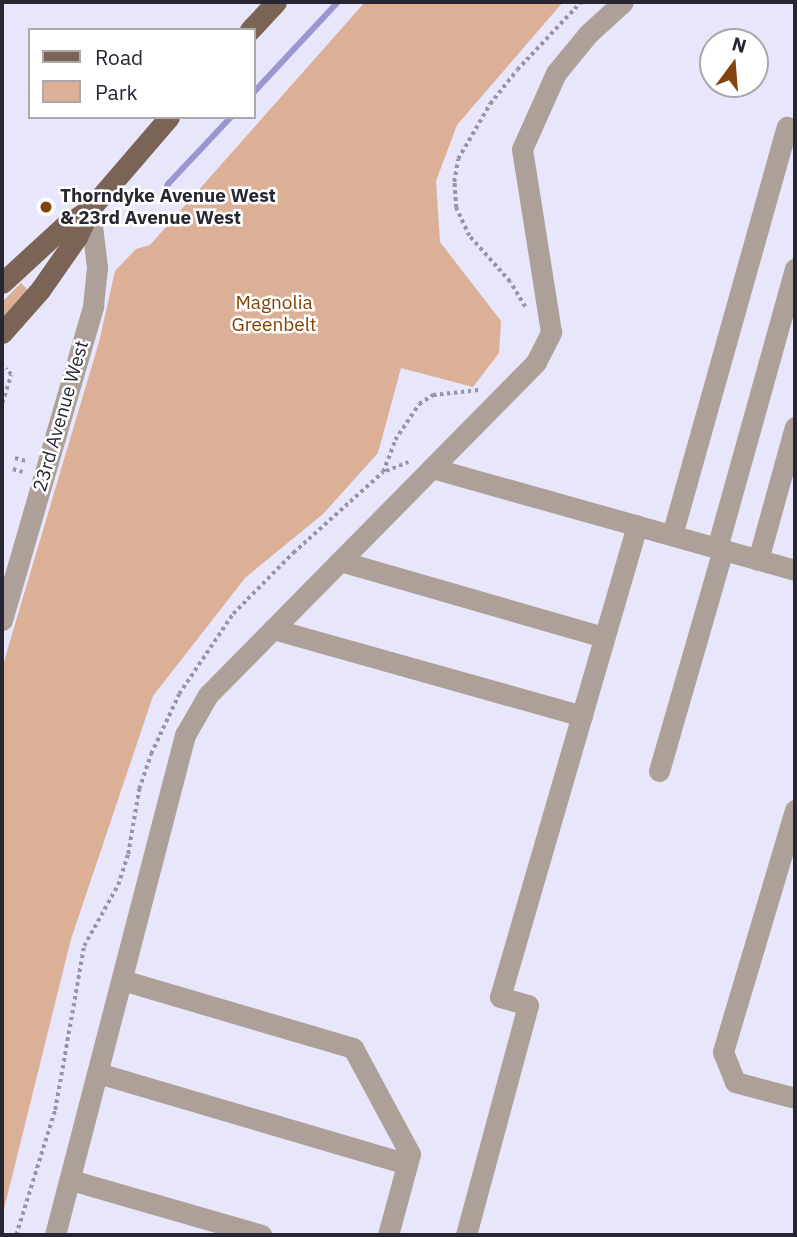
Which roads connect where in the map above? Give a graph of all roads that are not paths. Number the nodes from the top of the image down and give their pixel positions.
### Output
1 (276, 2) edge
2 (623, 2) edge
3 (252, 28) edge
4 (167, 119) edge
5 (795, 130) edge
6 (90, 209) junction
7 (795, 269) edge
8 (2, 283) edge
9 (2, 333) edge
10 (795, 427) edge
11 (432, 468) junction
12 (637, 525) junction
13 (671, 535) junction
14 (720, 549) junction
15 (758, 560) junction
16 (340, 561) junction
17 (795, 570) edge
18 (2, 620) edge
19 (273, 629) junction
20 (604, 637) junction
21 (582, 716) junction
22 (659, 771) dead end
23 (795, 810) edge
24 (122, 980) junction
25 (98, 1073) junction
26 (795, 1098) edge
27 (407, 1164) junction
28 (71, 1180) junction
29 (55, 1235) edge
30 (261, 1235) edge
31 (388, 1235) edge
32 (466, 1235) edge

1 - 3 main road
2 - 11 street
4 - 6 main road
5 - 13 street
6 - 8 main road
6 - 9 main road
6 - 18 street, 23rd Avenue West
7 - 14 street
10 - 15 street
11 - 12 street
11 - 16 street
12 - 13 street
12 - 20 street
13 - 14 street
14 - 15 street
14 - 22 street
15 - 17 street
16 - 19 street
16 - 20 street
19 - 21 street
19 - 24 street
20 - 21 street
21 - 32 street
23 - 26 street
24 - 25 street
24 - 27 street
25 - 27 street
25 - 28 street
27 - 31 street
28 - 29 street
28 - 30 street

